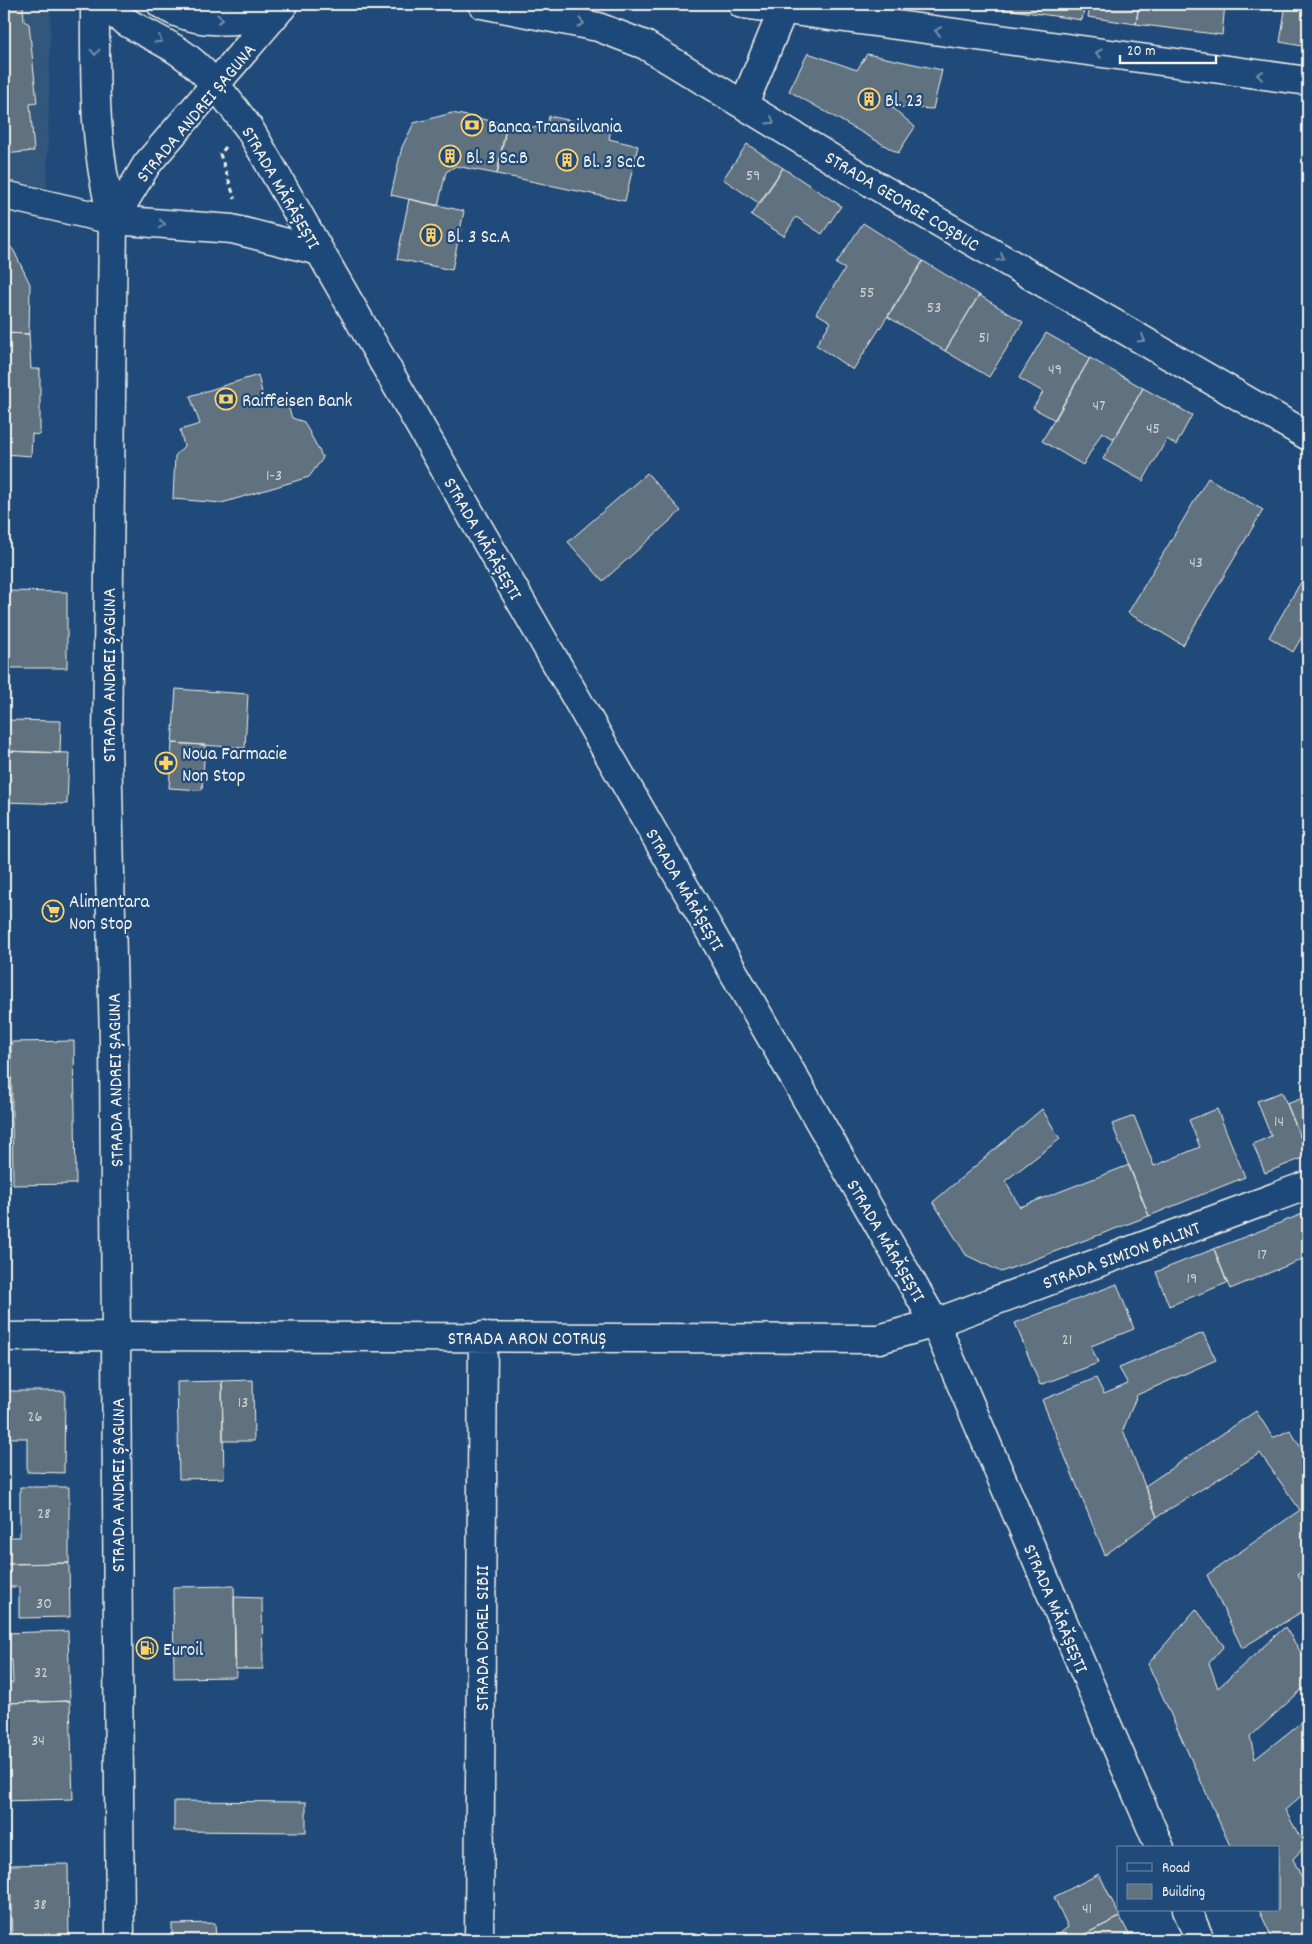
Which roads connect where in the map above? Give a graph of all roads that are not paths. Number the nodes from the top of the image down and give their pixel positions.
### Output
1 (95, 4) edge
2 (103, 4) edge
3 (161, 4) edge
4 (482, 4) edge
5 (742, 4) edge
6 (285, 6) edge
7 (783, 10) junction
8 (1308, 81) edge
9 (216, 86) junction
10 (744, 104) junction
11 (4, 195) edge
12 (113, 220) junction
13 (319, 251) junction
14 (1308, 436) edge
15 (1308, 1185) edge
16 (935, 1323) junction
17 (116, 1336) junction
18 (484, 1336) junction
19 (4, 1337) edge
20 (1159, 1846) edge
21 (1188, 1912) edge
22 (120, 1940) edge
23 (479, 1940) edge
24 (1200, 1940) edge

1 -> 12 street, STRADA ANDREI ȘAGUNA
2 -> 9 street, STRADA MĂRĂȘEȘTI
3 -> 6 street
4 -> 10 street, STRADA GEORGE COȘBUC
5 - 7 street
6 - 9 street, STRADA ANDREI ȘAGUNA
8 -> 7 street
7 - 10 street
9 - 12 street, STRADA ANDREI ȘAGUNA
9 - 13 street, STRADA MĂRĂȘEȘTI
10 -> 14 street, STRADA GEORGE COȘBUC
11 - 12 street
12 -> 13 street
12 - 17 street, STRADA ANDREI ȘAGUNA
13 - 16 street, STRADA MĂRĂȘEȘTI
15 - 16 street, STRADA SIMION BALINT
16 - 18 street, STRADA ARON COTRUȘ
16 - 20 street, STRADA MĂRĂȘEȘTI
17 - 18 street, STRADA ARON COTRUȘ
17 - 19 street, STRADA ARON COTRUȘ
17 - 22 street, STRADA ANDREI ȘAGUNA
18 - 23 street, STRADA DOREL SIBII
21 - 24 street

